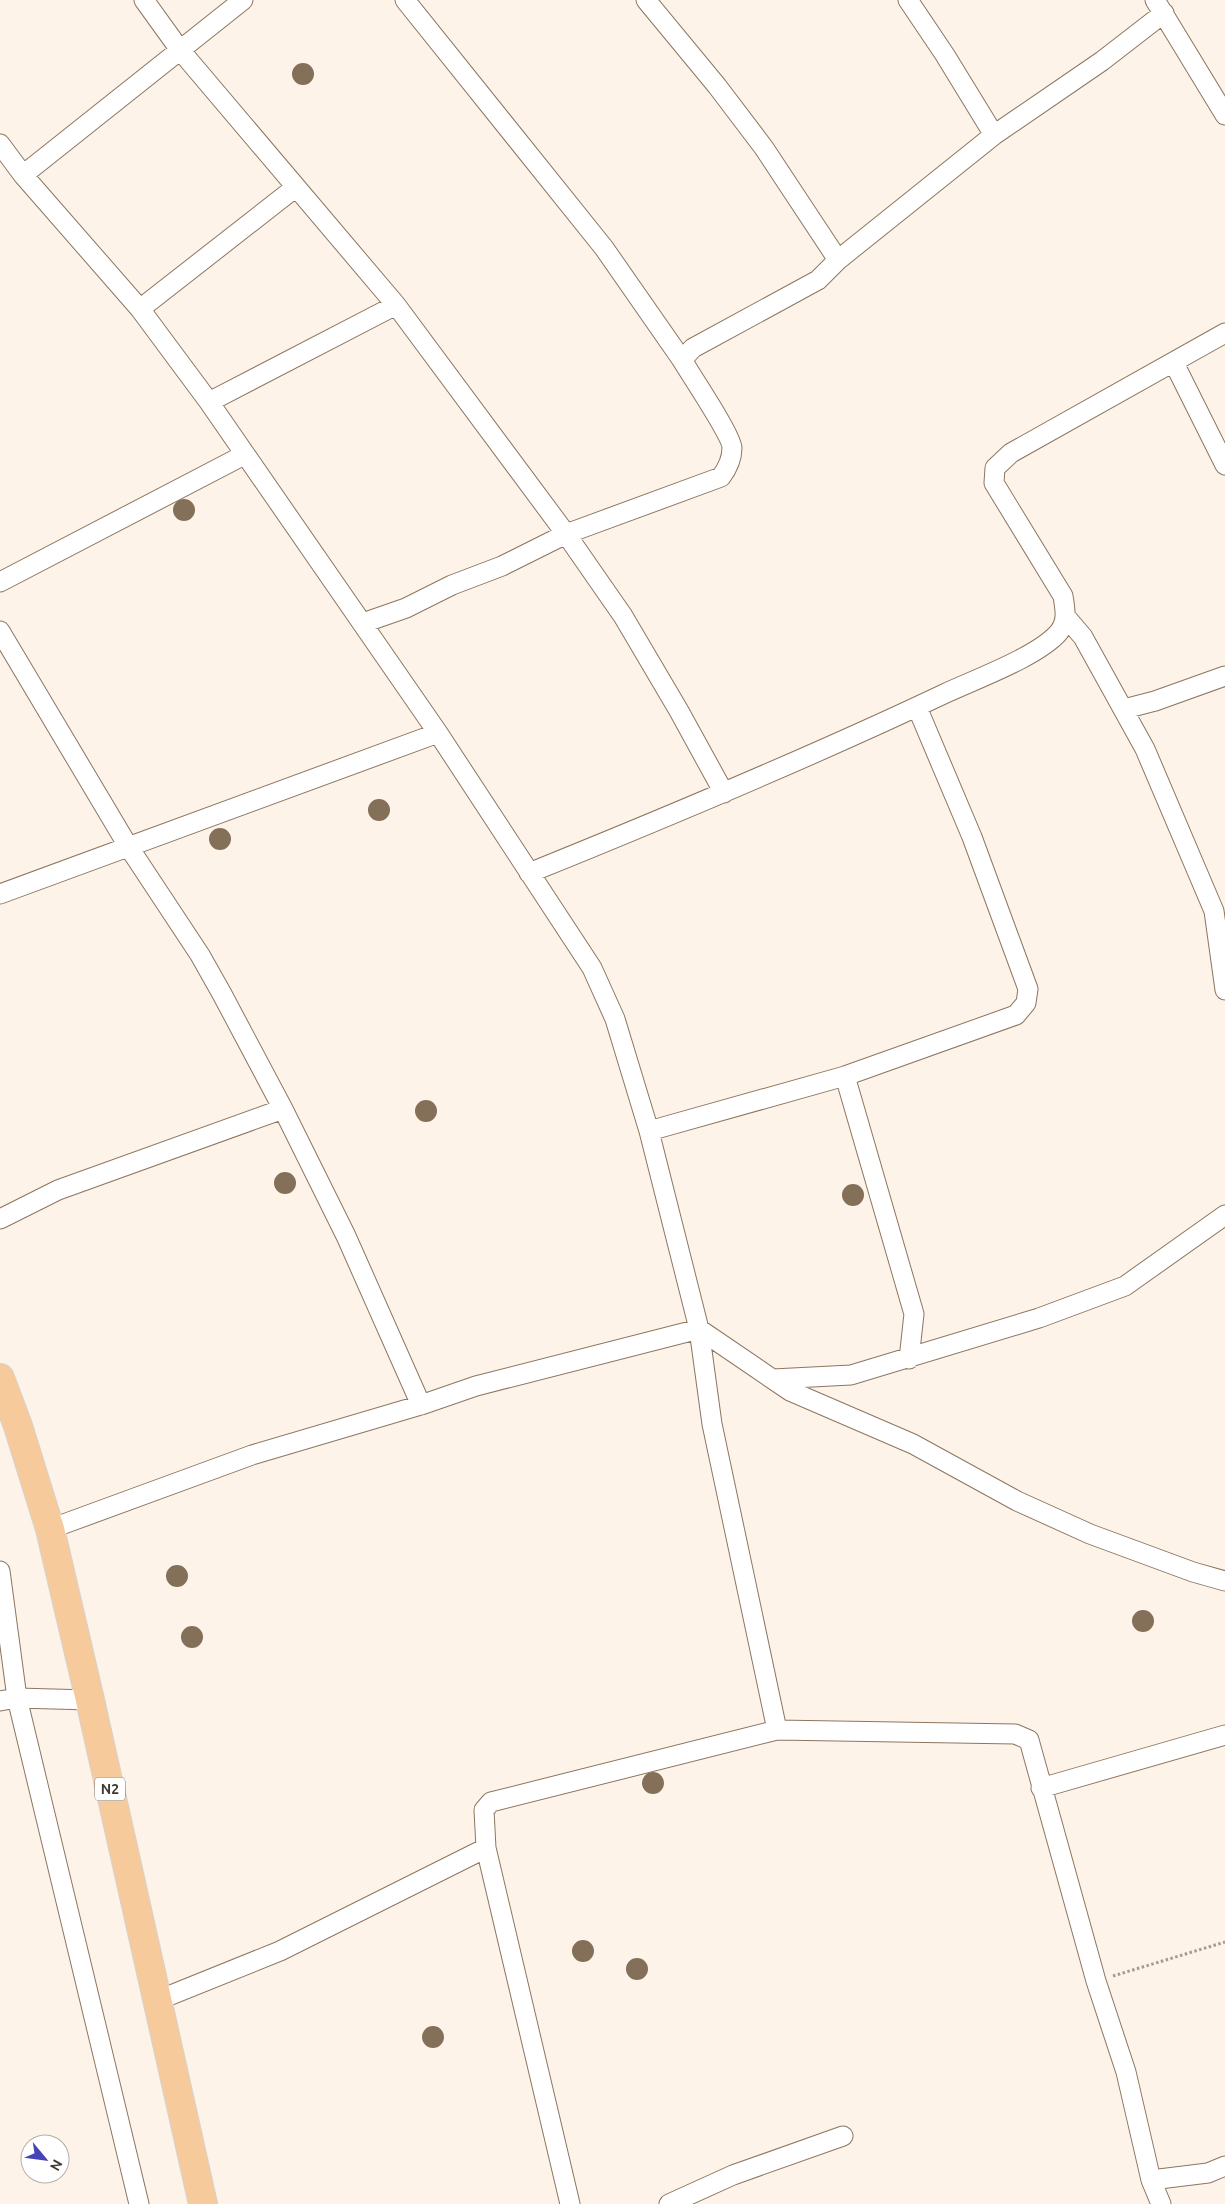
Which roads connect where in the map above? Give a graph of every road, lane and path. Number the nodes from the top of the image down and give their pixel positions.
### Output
1 (144, 0) edge
2 (243, 0) edge
3 (405, 0) edge
4 (646, 0) edge
5 (908, 0) edge
6 (1159, 6) edge
7 (180, 50) junction
8 (1225, 115) edge
9 (994, 136) junction
10 (0, 144) edge
11 (23, 175) junction
12 (296, 187) junction
13 (838, 260) junction
14 (396, 305) junction
15 (140, 310) junction
16 (1225, 333) edge
17 (682, 360) junction
18 (1174, 363) junction
19 (209, 402) junction
20 (244, 455) junction
21 (1225, 465) edge
22 (566, 534) junction
23 (0, 582) edge
24 (1066, 617) junction
25 (363, 623) junction
26 (0, 631) edge
27 (1225, 676) edge
28 (917, 707) junction
29 (1124, 709) junction
30 (438, 733) junction
31 (724, 794) junction
32 (128, 846) junction
33 (530, 874) junction
34 (0, 894) edge
35 (1225, 990) edge
36 (845, 1076) junction
37 (283, 1108) junction
38 (649, 1131) junction
39 (1225, 1215) edge
40 (0, 1219) edge
41 (699, 1329) junction
42 (909, 1359) junction
43 (0, 1378) edge
44 (773, 1379) junction
45 (421, 1405) junction
46 (50, 1529) junction
47 (0, 1571) edge
48 (1225, 1581) edge
49 (8, 1700) edge
50 (90, 1700) junction
51 (778, 1730) junction
52 (1225, 1735) edge
53 (1041, 1788) junction
54 (486, 1848) junction
55 (1225, 1942) edge
56 (1096, 1981) junction
57 (156, 2001) junction
58 (843, 2136) dead end
59 (1225, 2166) edge
60 (1151, 2180) junction
61 (139, 2204) edge
62 (202, 2204) edge
63 (570, 2204) edge
64 (669, 2204) edge
65 (1161, 2204) edge

1 - 7 street
2 - 7 street
3 - 17 street
4 - 13 street
5 - 9 street
6 - 8 street
6 - 9 street
7 - 11 street
7 - 12 street
9 - 13 street
10 - 11 street
11 - 15 street
12 - 14 street
12 - 15 street
13 - 17 street
14 - 19 street
14 - 22 street
15 - 19 street
16 - 18 street
17 - 22 street
18 - 21 street
18 - 24 street
19 - 20 street
20 - 23 street
20 - 25 street
22 - 25 street
22 - 31 street
24 - 28 street
24 - 29 street
25 - 30 street
26 - 32 street
27 - 29 street
28 - 31 street
28 - 36 street
29 - 35 street
30 - 32 street
30 - 33 street
31 - 33 street
32 - 34 street
32 - 37 street
33 - 38 street
36 - 38 street
36 - 42 street
37 - 40 street
37 - 45 street
38 - 41 street
39 - 42 street
41 - 44 street
41 - 45 street
41 - 51 street
42 - 44 street
43 - 46 highway, N2
44 - 48 street
45 - 46 street
46 - 50 highway, N2
47 - 49 street
49 - 50 street
49 - 61 street
50 - 57 highway, N2
51 - 53 street
51 - 54 street
52 - 53 street
53 - 56 street
54 - 57 street
54 - 63 street
55 - 56 path
56 - 60 street
57 - 62 highway, N2
58 - 64 street
59 - 60 street
60 - 65 street

